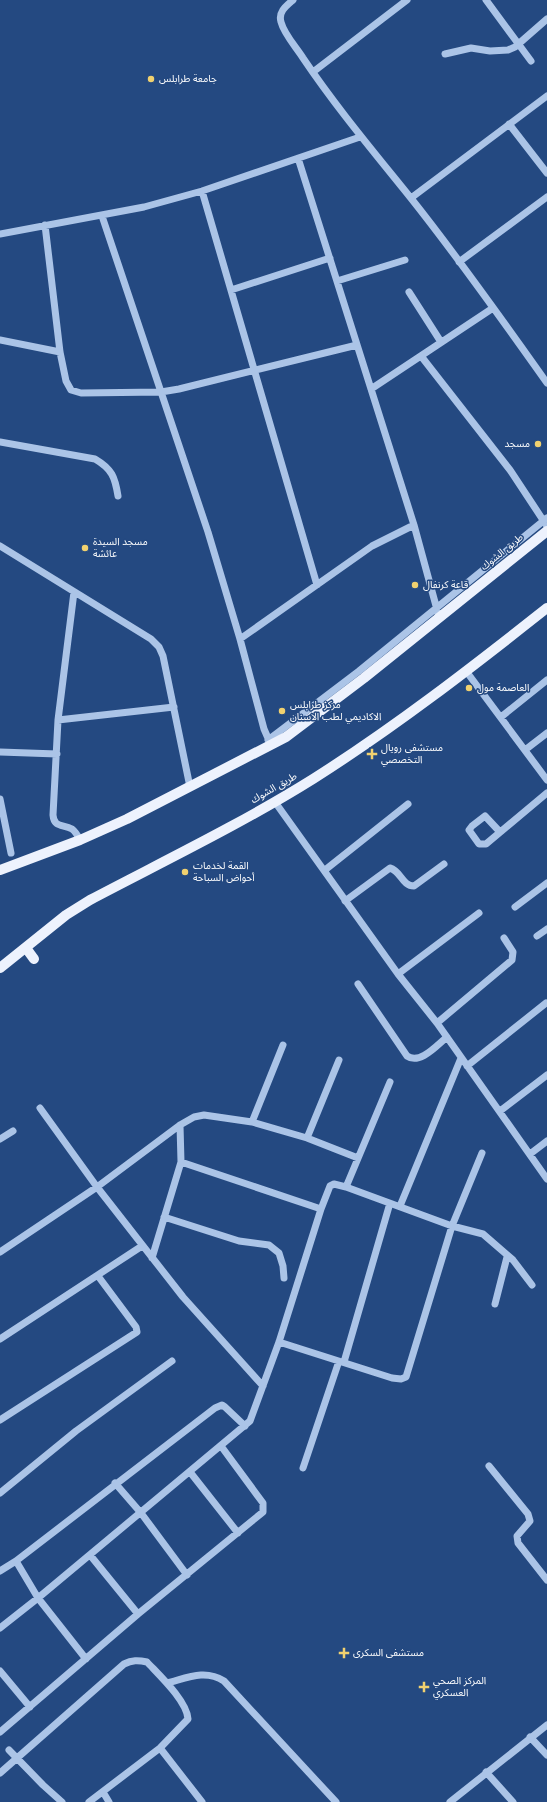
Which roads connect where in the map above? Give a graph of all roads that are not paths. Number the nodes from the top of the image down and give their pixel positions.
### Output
1 (293, 0) edge
2 (407, 0) edge
3 (486, 0) edge
4 (547, 19) edge
5 (519, 42) junction
6 (445, 54) dead end
7 (531, 61) dead end
8 (313, 72) junction
9 (547, 96) edge
10 (509, 124) junction
11 (360, 137) junction
12 (298, 158) junction
13 (547, 172) edge
14 (202, 191) junction
15 (547, 197) edge
16 (411, 198) junction
17 (102, 216) junction
18 (45, 225) junction
19 (0, 234) edge
20 (330, 258) junction
21 (405, 260) dead end
22 (459, 262) junction
23 (337, 281) junction
24 (231, 290) junction
25 (409, 292) dead end
26 (493, 308) junction
27 (0, 340) edge
28 (441, 342) junction
29 (357, 345) junction
30 (60, 352) junction
31 (421, 356) junction
32 (254, 371) junction
33 (547, 383) edge
34 (371, 389) junction
35 (161, 392) junction
36 (0, 442) edge
37 (118, 496) dead end
38 (546, 524) edge
39 (414, 525) junction
40 (0, 546) edge
41 (317, 585) junction
42 (74, 592) junction
43 (547, 608) edge
44 (437, 613) junction
45 (240, 639) junction
46 (466, 671) junction
47 (547, 680) edge
48 (174, 708) junction
49 (501, 717) junction
50 (58, 720) junction
51 (547, 733) edge
52 (270, 742) junction
53 (525, 750) junction
54 (0, 752) edge
55 (56, 754) junction
56 (547, 780) edge
57 (190, 787) junction
58 (547, 793) edge
59 (0, 798) edge
60 (275, 802) junction
61 (408, 804) dead end
62 (500, 832) junction
63 (80, 840) junction
64 (11, 853) dead end
65 (444, 864) dead end
66 (0, 870) edge
67 (324, 870) junction
68 (547, 883) edge
69 (345, 900) junction
70 (515, 907) dead end
71 (479, 913) dead end
72 (547, 928) edge
73 (537, 936) dead end
74 (504, 938) dead end
75 (26, 948) junction
76 (34, 959) dead end
77 (0, 968) edge
78 (398, 974) junction
79 (358, 984) dead end
80 (546, 1003) dead end
81 (437, 1023) junction
82 (447, 1037) junction
83 (283, 1045) dead end
84 (461, 1058) junction
85 (338, 1060) dead end
86 (467, 1066) junction
87 (547, 1075) edge
88 (390, 1082) dead end
89 (40, 1108) dead end
90 (500, 1111) junction
91 (252, 1122) junction
92 (180, 1125) junction
93 (13, 1131) dead end
94 (307, 1138) junction
95 (0, 1139) edge
96 (547, 1141) edge
97 (482, 1153) dead end
98 (530, 1154) junction
99 (358, 1158) junction
100 (180, 1162) junction
101 (547, 1179) edge
102 (97, 1187) junction
103 (346, 1187) junction
104 (390, 1203) junction
105 (400, 1206) junction
106 (321, 1209) junction
107 (164, 1217) junction
108 (452, 1226) junction
109 (142, 1246) junction
110 (0, 1252) edge
111 (507, 1257) junction
112 (152, 1258) junction
113 (98, 1276) junction
114 (284, 1278) dead end
115 (532, 1285) dead end
116 (495, 1304) dead end
117 (0, 1339) edge
118 (279, 1342) junction
119 (172, 1361) dead end
120 (342, 1361) junction
121 (263, 1386) junction
122 (0, 1420) edge
123 (245, 1426) junction
124 (220, 1446) junction
125 (489, 1466) dead end
126 (303, 1468) dead end
127 (190, 1472) junction
128 (115, 1483) junction
129 (0, 1493) edge
130 (141, 1513) junction
131 (238, 1533) junction
132 (90, 1555) junction
133 (16, 1561) junction
134 (0, 1570) edge
135 (187, 1575) junction
136 (547, 1580) edge
137 (38, 1598) junction
138 (138, 1614) junction
139 (0, 1628) edge
140 (86, 1659) junction
141 (0, 1671) edge
142 (167, 1684) junction
143 (30, 1707) junction
144 (547, 1725) edge
145 (0, 1732) edge
146 (530, 1737) junction
147 (160, 1748) junction
148 (9, 1750) dead end
149 (547, 1755) edge
150 (17, 1758) junction
151 (486, 1772) junction
152 (0, 1773) edge
153 (102, 1792) junction
154 (62, 1802) edge
155 (89, 1802) edge
156 (109, 1802) edge
157 (202, 1802) edge
158 (336, 1802) edge
159 (450, 1802) edge
160 (513, 1802) edge

1 - 8 street
2 - 8 street
3 - 5 street
4 - 5 street
5 - 6 street
5 - 7 street
8 - 11 street
9 - 10 street
10 - 13 street
10 - 16 street
11 - 12 street
11 - 16 street
12 - 14 street
12 - 20 street
14 - 17 street
14 - 24 street
15 - 22 street
16 - 22 street
17 - 18 street
17 - 35 street
18 - 19 street
18 - 30 street
20 - 23 street
20 - 24 street
21 - 23 street
22 - 26 street
23 - 29 street
24 - 32 street
25 - 28 street
26 - 28 street
26 - 33 street
27 - 30 street
28 - 31 street
29 - 32 street
29 - 34 street
30 - 35 street
31 - 34 street
31 - 38 street
32 - 35 street
32 - 41 street
34 - 39 street
35 - 45 street
36 - 37 street
38 - 44 main road, طريق الشوك
39 - 41 street
39 - 44 street
40 - 42 street
41 - 45 street
42 - 48 street
42 - 50 street
43 - 46 main road, طريق الشوك
44 - 52 main road, طريق الشوك
45 - 52 street
46 - 49 street
46 - 60 main road, طريق الشوك
47 - 49 street
48 - 50 street
48 - 57 street
49 - 53 street
50 - 55 street
51 - 53 street
52 - 57 main road, طريق الشوك
53 - 56 street
54 - 55 street
55 - 63 street
57 - 63 main road, طريق الشوك
58 - 62 street
59 - 64 street
60 - 67 street
60 - 75 main road, طريق الشوك
61 - 67 street
62 - 62 street
63 - 66 main road, طريق الشوك
65 - 69 street
67 - 69 street
68 - 70 street
69 - 78 street
71 - 78 street
72 - 73 street
74 - 81 street
75 - 76 main road
75 - 77 main road, طريق الشوك
78 - 81 street
79 - 82 street
80 - 86 street
81 - 82 street
82 - 84 street
83 - 91 street
84 - 86 street
84 - 105 street
85 - 94 street
86 - 90 street
87 - 90 street
88 - 99 street
89 - 102 street
90 - 98 street
91 - 92 street
91 - 94 street
92 - 100 street
92 - 102 street
93 - 95 street
94 - 99 street
96 - 98 street
97 - 108 street
98 - 101 street
99 - 103 street
100 - 106 street
100 - 107 street
102 - 109 street
102 - 110 street
103 - 104 street
103 - 106 street
104 - 105 street
104 - 120 street
105 - 108 street
106 - 118 street
107 - 112 street
107 - 114 street
108 - 111 street
108 - 120 street
109 - 112 street
109 - 113 street
111 - 115 street
111 - 116 street
112 - 121 street
113 - 117 street
113 - 122 street
118 - 120 street
118 - 121 street
119 - 129 street
120 - 126 street
121 - 123 street
123 - 124 street
123 - 128 street
124 - 127 street
124 - 131 street
125 - 136 street
127 - 130 street
127 - 131 street
128 - 130 street
128 - 133 street
130 - 132 street
130 - 135 street
131 - 135 street
132 - 137 street
132 - 138 street
133 - 134 street
133 - 137 street
135 - 138 street
137 - 139 street
137 - 140 street
138 - 140 street
140 - 143 street
141 - 143 street
142 - 147 street
142 - 150 street
142 - 158 street
143 - 145 street
144 - 146 street
146 - 149 street
146 - 151 street
147 - 153 street
147 - 157 street
148 - 150 street
150 - 152 street
150 - 154 street
151 - 159 street
151 - 160 street
153 - 155 street
153 - 156 street

